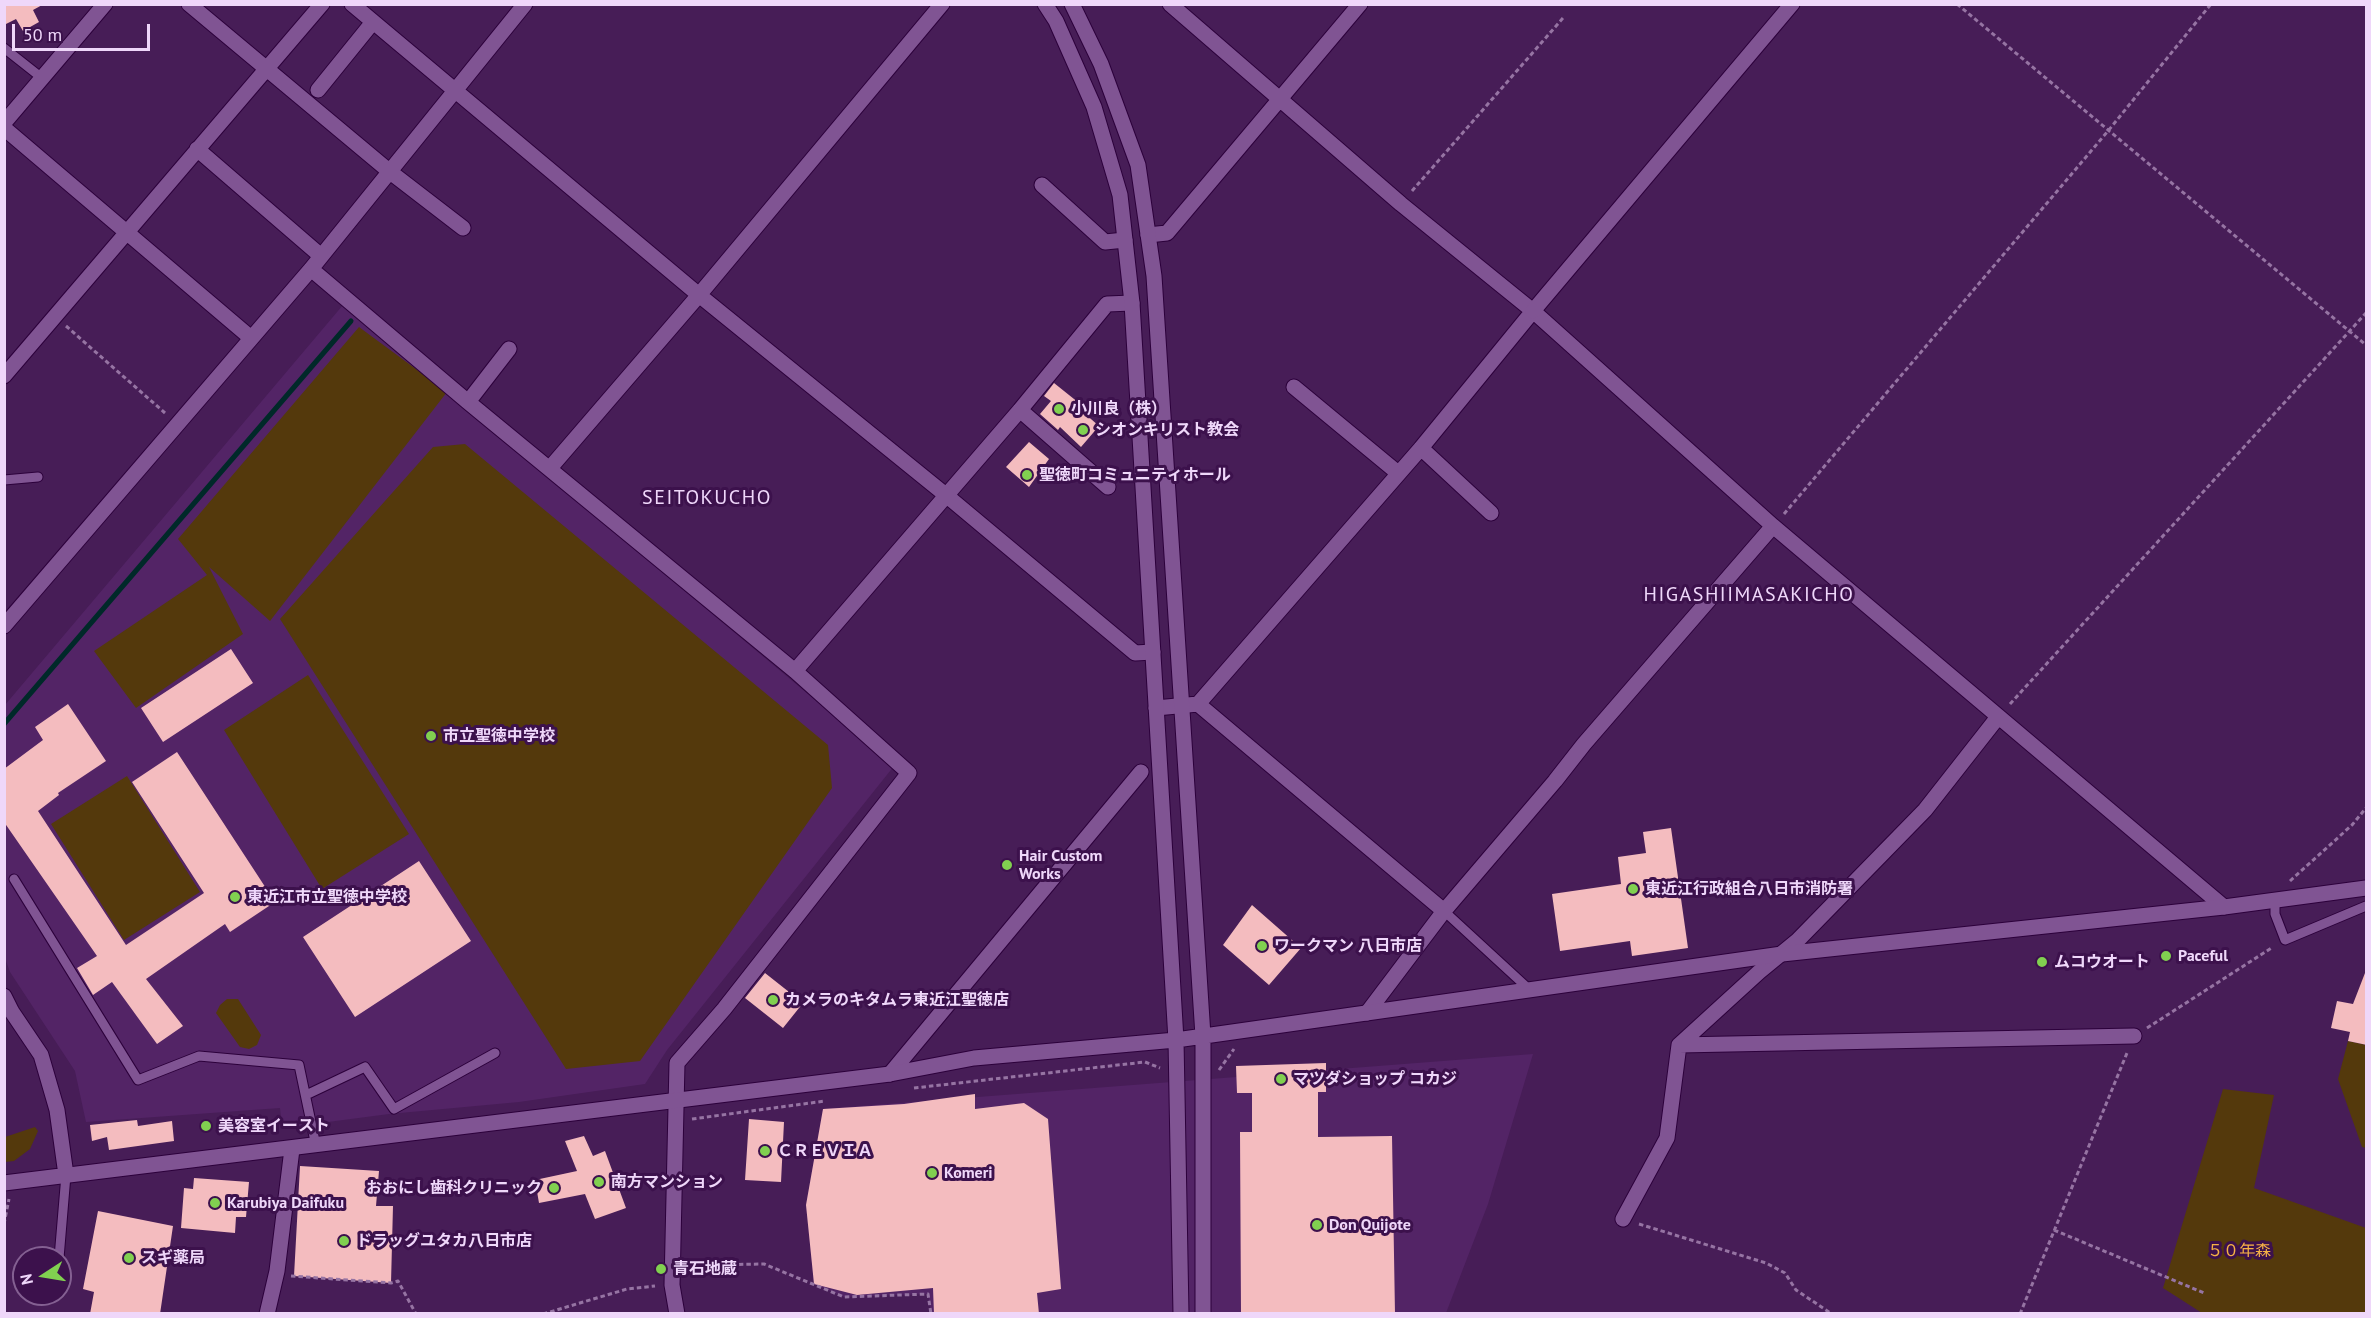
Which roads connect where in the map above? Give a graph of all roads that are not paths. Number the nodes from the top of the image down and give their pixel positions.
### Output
1 (105, 4) edge
2 (189, 4) edge
3 (322, 4) edge
4 (352, 4) edge
5 (525, 4) edge
6 (942, 4) edge
7 (1045, 4) edge
8 (1071, 4) edge
9 (1170, 4) edge
10 (1360, 4) edge
11 (1792, 4) edge
12 (373, 22) junction
13 (4, 48) edge
14 (266, 68) junction
15 (42, 78) junction
16 (455, 89) junction
17 (318, 90) dead end
18 (1280, 99) junction
19 (4, 123) edge
20 (4, 128) edge
21 (197, 149) junction
22 (389, 171) junction
23 (1042, 185) dead end
24 (463, 228) dead end
25 (127, 232) junction
26 (1148, 235) junction
27 (1125, 240) junction
28 (316, 263) junction
29 (699, 295) junction
30 (1132, 303) junction
31 (1533, 311) junction
32 (251, 338) junction
33 (508, 349) dead end
34 (4, 376) edge
35 (1294, 387) dead end
36 (468, 402) junction
37 (1020, 410) junction
38 (1421, 448) junction
39 (550, 468) junction
40 (1398, 473) junction
41 (38, 477) dead end
42 (4, 480) edge
43 (1108, 487) dead end
44 (947, 496) junction
45 (1491, 513) dead end
46 (1773, 526) junction
47 (4, 626) edge
48 (1153, 652) junction
49 (795, 671) junction
50 (1198, 704) junction
51 (1182, 706) junction
52 (1156, 708) junction
53 (1998, 717) junction
54 (1141, 772) dead end
55 (14, 879) dead end
56 (2367, 888) edge
57 (2275, 900) junction
58 (2367, 906) edge
59 (2224, 907) junction
60 (1444, 911) junction
61 (1782, 954) junction
62 (1531, 991) junction
63 (4, 996) edge
64 (1367, 1013) junction
65 (1203, 1036) junction
66 (2134, 1036) road end
67 (1176, 1040) junction
68 (1678, 1045) junction
69 (495, 1053) dead end
70 (890, 1074) junction
71 (306, 1095) junction
72 (674, 1101) junction
73 (316, 1146) junction
74 (292, 1149) junction
75 (66, 1175) junction
76 (7, 1190) edge
77 (1623, 1219) road end
78 (60, 1246) edge
79 (267, 1314) edge
80 (677, 1314) edge
81 (1181, 1314) edge
82 (1203, 1314) edge

1 - 15 street
2 - 14 street
3 - 14 street
4 - 12 street
5 - 16 street
6 - 29 street
7 - 27 street
8 - 26 street
9 - 18 street
10 - 18 street
11 - 31 street
12 - 16 street
12 - 17 street
13 - 15 lane
14 - 21 street
14 - 22 street
15 - 19 street
16 - 22 street
16 - 29 street
18 - 26 street
18 - 31 street
20 - 25 street
21 - 25 street
21 - 28 street
22 - 24 street
22 - 28 street
23 - 27 street
25 - 32 street
25 - 34 street
26 - 51 street
27 - 30 street
28 - 32 street
28 - 36 street
29 - 39 street
29 - 44 street
30 - 37 street
30 - 48 street
31 - 38 street
31 - 46 street
32 - 47 street
33 - 36 street
35 - 40 street
36 - 39 street
37 - 43 street
37 - 44 street
38 - 40 street
38 - 45 street
39 - 49 street
40 - 50 street
41 - 42 lane
44 - 48 street
44 - 49 street
46 - 53 street
46 - 60 street
48 - 52 street
49 - 72 street
50 - 51 street
50 - 60 street
51 - 52 street
51 - 65 street
52 - 67 street
53 - 59 street
53 - 61 street
54 - 70 street
55 - 71 lane
56 - 57 street
57 - 58 lane
57 - 59 street
59 - 61 street
60 - 62 lane
60 - 64 street
61 - 62 street
61 - 68 street
62 - 64 street
63 - 75 street
64 - 65 street
65 - 67 street
65 - 82 street
66 - 68 street
67 - 70 street
67 - 81 street
68 - 77 street
69 - 71 lane
70 - 72 street
71 - 73 lane
72 - 73 street
72 - 80 street
73 - 74 street
74 - 75 street
74 - 79 street
75 - 76 street
75 - 78 lane

